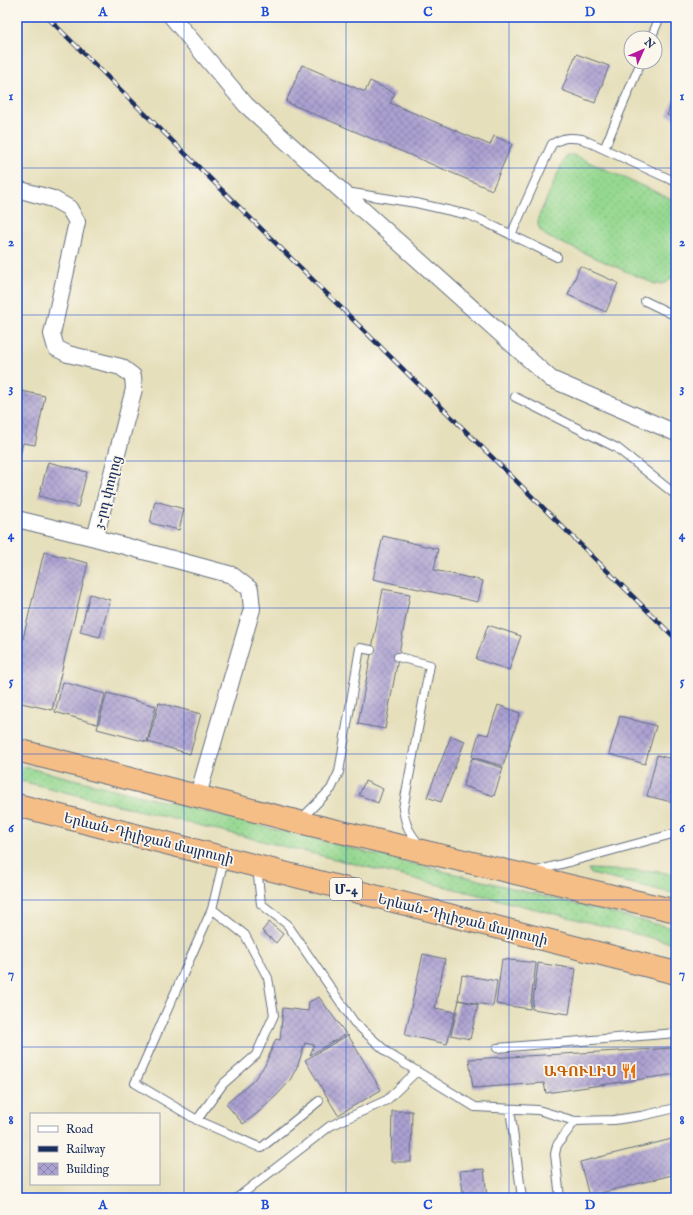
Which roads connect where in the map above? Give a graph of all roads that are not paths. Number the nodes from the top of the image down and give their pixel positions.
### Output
1 (172, 17) edge
2 (660, 17) edge
3 (654, 30) edge
4 (637, 70) edge
5 (604, 149) junction
6 (676, 182) edge
7 (17, 189) edge
8 (342, 191) junction
9 (511, 235) junction
10 (557, 257) dead end
11 (646, 301) dead end
12 (675, 313) edge
13 (515, 397) dead end
14 (676, 433) edge
15 (676, 496) edge
16 (17, 519) edge
17 (95, 538) junction
18 (371, 650) dead end
19 (398, 657) dead end
20 (17, 750) edge
21 (198, 795) junction
22 (17, 805) edge
23 (299, 822) junction
24 (676, 833) edge
25 (425, 852) junction
26 (224, 858) junction
27 (257, 866) junction
28 (525, 874) junction
29 (212, 910) junction
30 (676, 911) edge
31 (676, 973) edge
32 (676, 1033) edge
33 (497, 1048) dead end
34 (417, 1071) junction
35 (319, 1101) dead end
36 (676, 1108) edge
37 (510, 1109) junction
38 (197, 1120) junction
39 (574, 1121) junction
40 (237, 1198) edge
41 (522, 1198) edge
42 (560, 1198) edge

1 - 8 street
2 - 3 lane
4 - 5 lane
5 - 6 lane
5 - 9 lane
7 - 17 street, 3-րդ փողոց
8 - 9 lane
8 - 14 street
9 - 10 lane
11 - 12 lane
13 - 15 lane
16 - 17 street
17 - 21 street, 3-րդ փողոց
18 - 23 lane
19 - 25 lane
20 - 21 highway
21 - 23 highway
22 - 26 highway, Երևան-Դիլիջան մայրուղի / Մ-4
23 - 25 highway
24 - 28 lane
25 - 28 highway
26 - 27 highway, Երևան-Դիլիջան մայրուղի / Մ-4
26 - 29 lane
27 - 31 highway, Երևան-Դիլիջան մայրուղի / Մ-4
27 - 34 lane
28 - 30 highway
29 - 38 lane
29 - 38 lane
32 - 33 lane
34 - 37 lane
34 - 40 lane
35 - 38 lane
36 - 39 lane
37 - 39 lane
37 - 41 lane
39 - 42 lane

